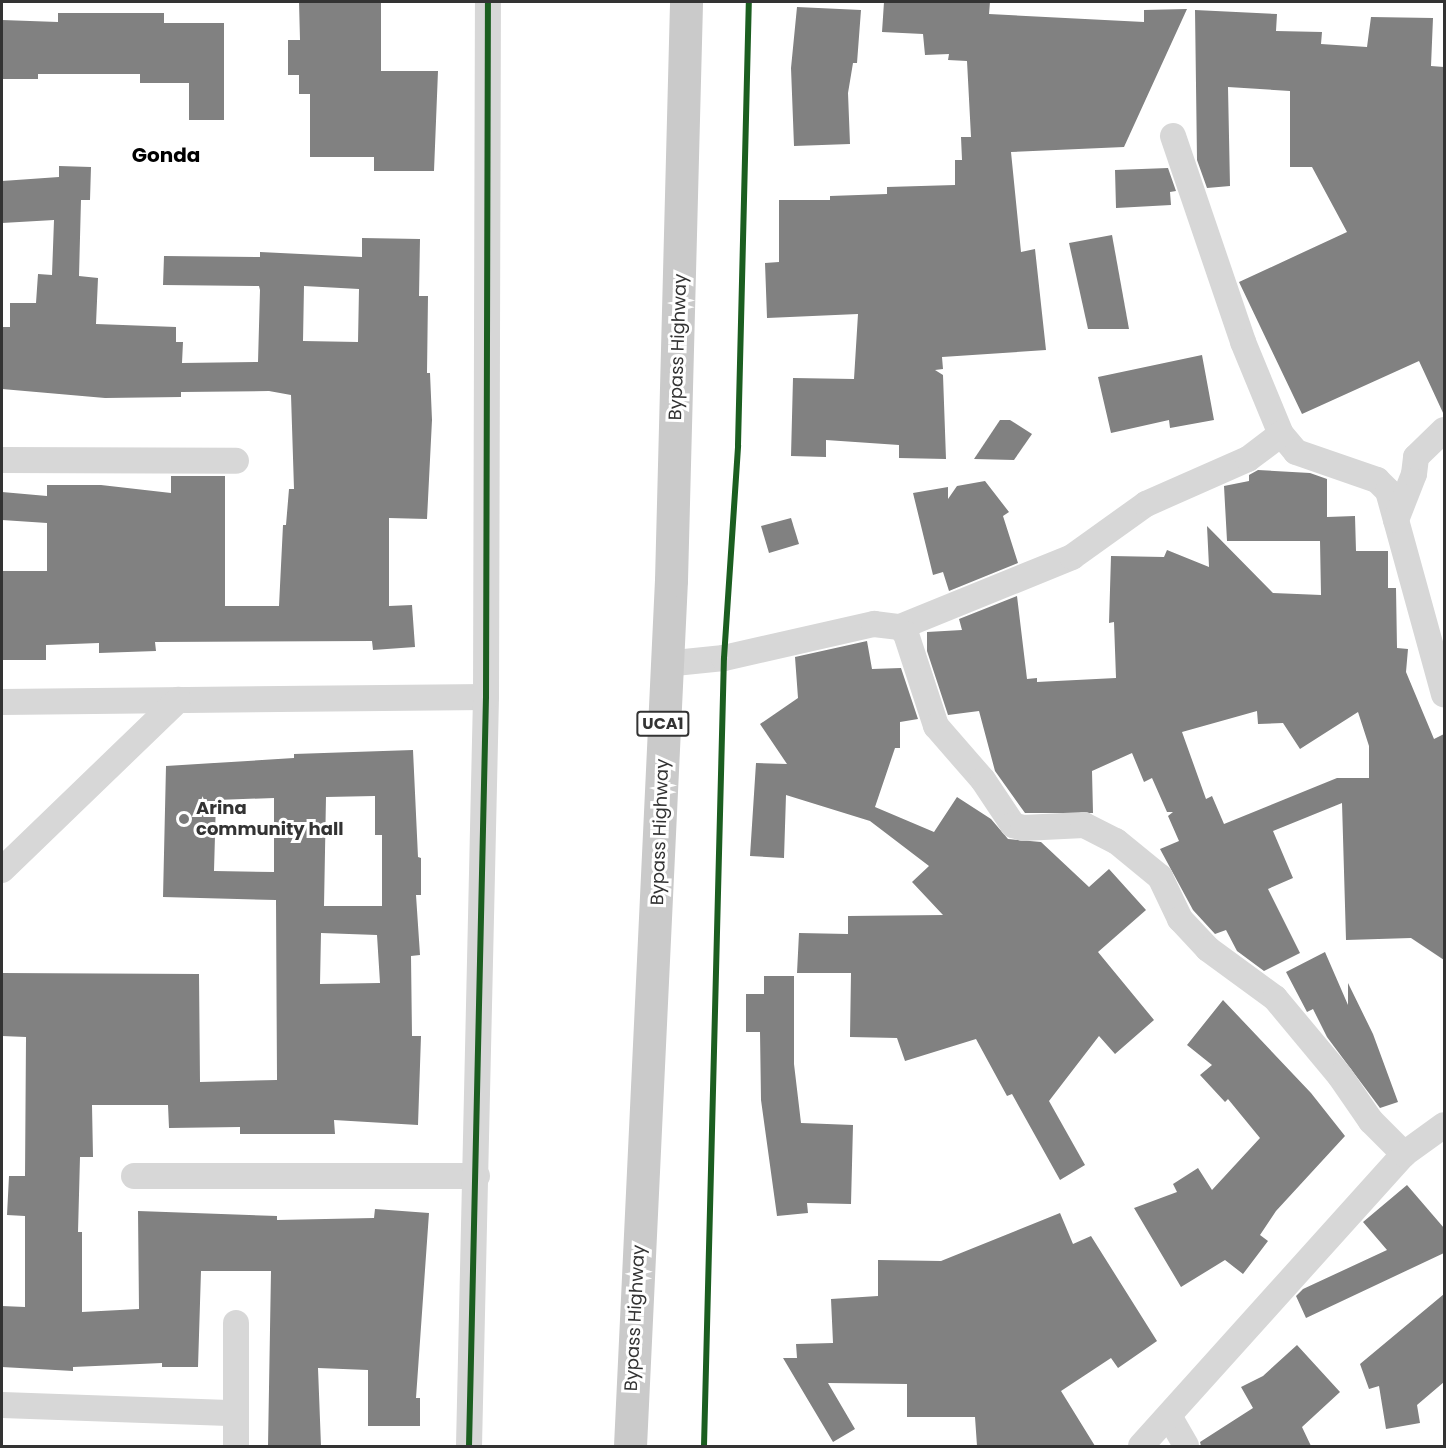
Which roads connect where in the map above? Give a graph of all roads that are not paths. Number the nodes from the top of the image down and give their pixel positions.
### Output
1 (489, 2) edge
2 (686, 2) edge
3 (1173, 136) dead end
4 (1444, 430) edge
5 (1281, 434) junction
6 (2, 460) edge
7 (236, 461) dead end
8 (1396, 520) junction
9 (900, 627) junction
10 (665, 664) junction
11 (1444, 693) edge
12 (486, 697) junction
13 (178, 700) junction
14 (2, 702) edge
15 (2, 870) edge
16 (1444, 1125) edge
17 (1404, 1154) junction
18 (134, 1176) dead end
19 (477, 1176) junction
20 (236, 1323) dead end
21 (2, 1405) edge
22 (236, 1413) junction
23 (1169, 1416) junction
24 (236, 1446) edge
25 (469, 1446) edge
26 (630, 1446) edge
27 (1141, 1446) edge
28 (1186, 1446) edge

1 - 12 street
2 - 10 main road, Bypass Highway / UCA1
3 - 5 street
4 - 8 street
5 - 8 street
5 - 9 street
6 - 7 street
8 - 11 street
9 - 10 street
9 - 17 street
10 - 26 main road, Bypass Highway / UCA1
12 - 13 street
12 - 19 street
13 - 14 street
13 - 15 street
16 - 17 street
17 - 23 street
18 - 19 street
19 - 25 street
20 - 22 street
21 - 22 street
22 - 24 street
23 - 27 street
23 - 28 street

